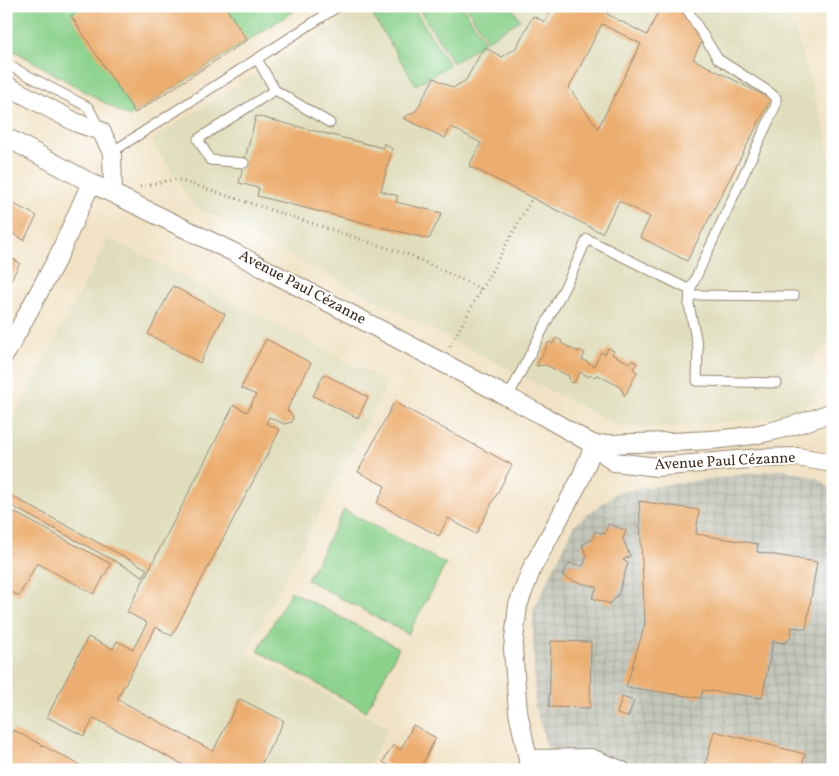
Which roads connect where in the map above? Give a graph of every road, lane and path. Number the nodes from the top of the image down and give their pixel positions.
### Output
1 (338, 6) edge
2 (685, 6) edge
3 (256, 59) junction
4 (6, 64) edge
5 (6, 85) edge
6 (275, 90) junction
7 (330, 124) dead end
8 (101, 131) junction
9 (6, 138) edge
10 (112, 152) junction
11 (244, 164) dead end
12 (91, 183) junction
13 (113, 193) junction
14 (532, 198) dead end
15 (136, 204) junction
16 (481, 289) junction
17 (690, 293) junction
18 (794, 296) dead end
19 (6, 354) edge
20 (441, 362) junction
21 (777, 383) dead end
22 (508, 397) junction
23 (833, 412) edge
24 (594, 445) junction
25 (833, 463) edge
26 (528, 764) edge
27 (621, 770) edge

1 - 3 lane
2 - 17 lane
3 - 6 lane
3 - 10 lane
4 - 8 lane
5 - 8 street
6 - 7 lane
6 - 11 lane
8 - 10 street
9 - 12 street, Avenue Paul Cézanne
10 - 13 street
12 - 13 street, Avenue Paul Cézanne
12 - 19 street
13 - 15 street, Avenue Paul Cézanne
14 - 16 path
15 - 16 path
15 - 20 street, Avenue Paul Cézanne
16 - 20 path
17 - 18 lane
17 - 21 lane
17 - 22 lane
20 - 22 street, Avenue Paul Cézanne
22 - 24 street, Avenue Paul Cézanne
23 - 24 street, Avenue Paul Cézanne
24 - 25 street, Avenue Paul Cézanne
24 - 26 street
26 - 27 street

